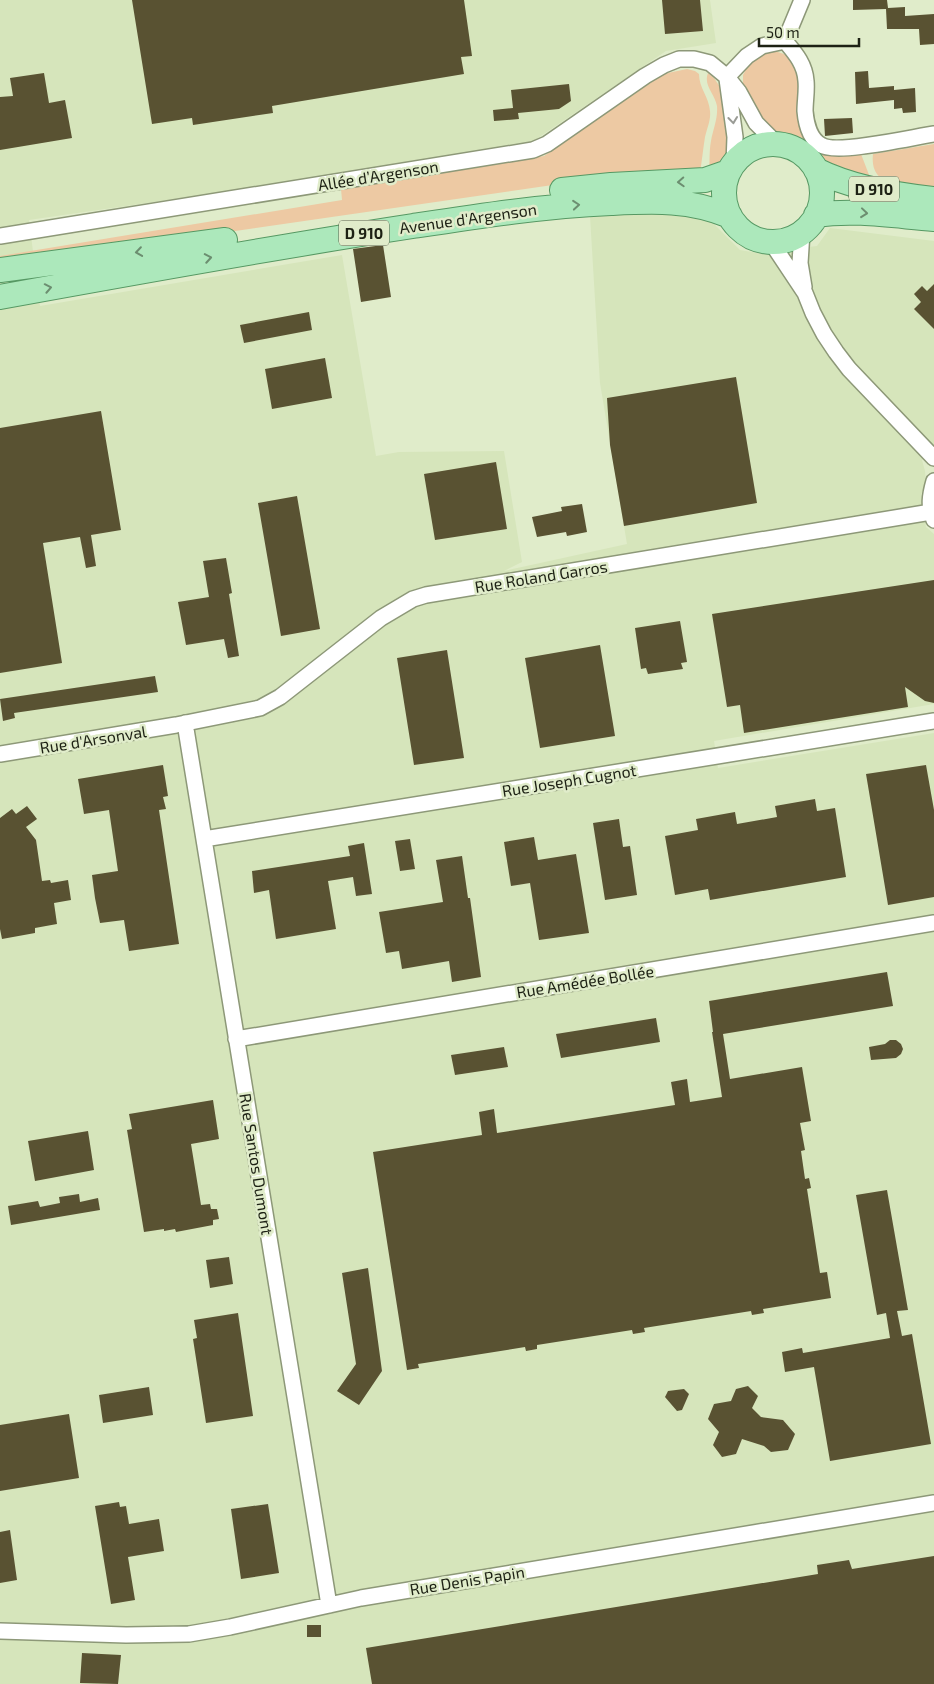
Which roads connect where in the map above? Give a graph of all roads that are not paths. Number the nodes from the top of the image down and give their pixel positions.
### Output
1 (802, 0) edge
2 (785, 41) junction
3 (726, 77) junction
4 (934, 134) edge
5 (777, 144) junction
6 (731, 167) junction
7 (816, 170) junction
8 (934, 199) edge
9 (730, 216) junction
10 (934, 219) edge
11 (809, 223) junction
12 (0, 236) edge
13 (771, 242) junction
14 (0, 270) edge
15 (805, 293) junction
16 (0, 297) edge
17 (934, 458) edge
18 (934, 481) edge
19 (932, 516) edge
20 (934, 720) edge
21 (185, 724) junction
22 (0, 754) edge
23 (204, 839) junction
24 (934, 923) edge
25 (236, 1039) junction
26 (934, 1503) edge
27 (329, 1605) junction
28 (0, 1631) edge

1 - 2 street
2 - 3 street
2 - 4 street
3 - 5 street, Allée d’Argenson
3 -> 6 street
3 - 12 street, Allée d’Argenson
5 - 6 main road
5 - 7 main road
6 - 9 main road
6 -> 14 main road, Avenue d'Argenson / D 910
7 - 8 main road, D 910
7 - 11 main road
9 - 13 main road
16 -> 9 main road, Avenue d'Argenson / D 910
11 -> 10 main road, D 910
11 - 13 main road
11 - 15 street
13 - 15 street
15 - 17 street
18 - 19 street
19 - 21 street, Rue Roland Garros
20 - 23 street, Rue Joseph Cugnot
21 - 22 street, Rue d'Arsonval
21 - 23 street, Rue Santos Dumont
23 - 25 street, Rue Santos Dumont
24 - 25 street, Rue Amédée Bollée
25 - 27 street, Rue Santos Dumont
26 - 27 street, Rue Denis Papin
27 - 28 street, Rue Denis Papin

